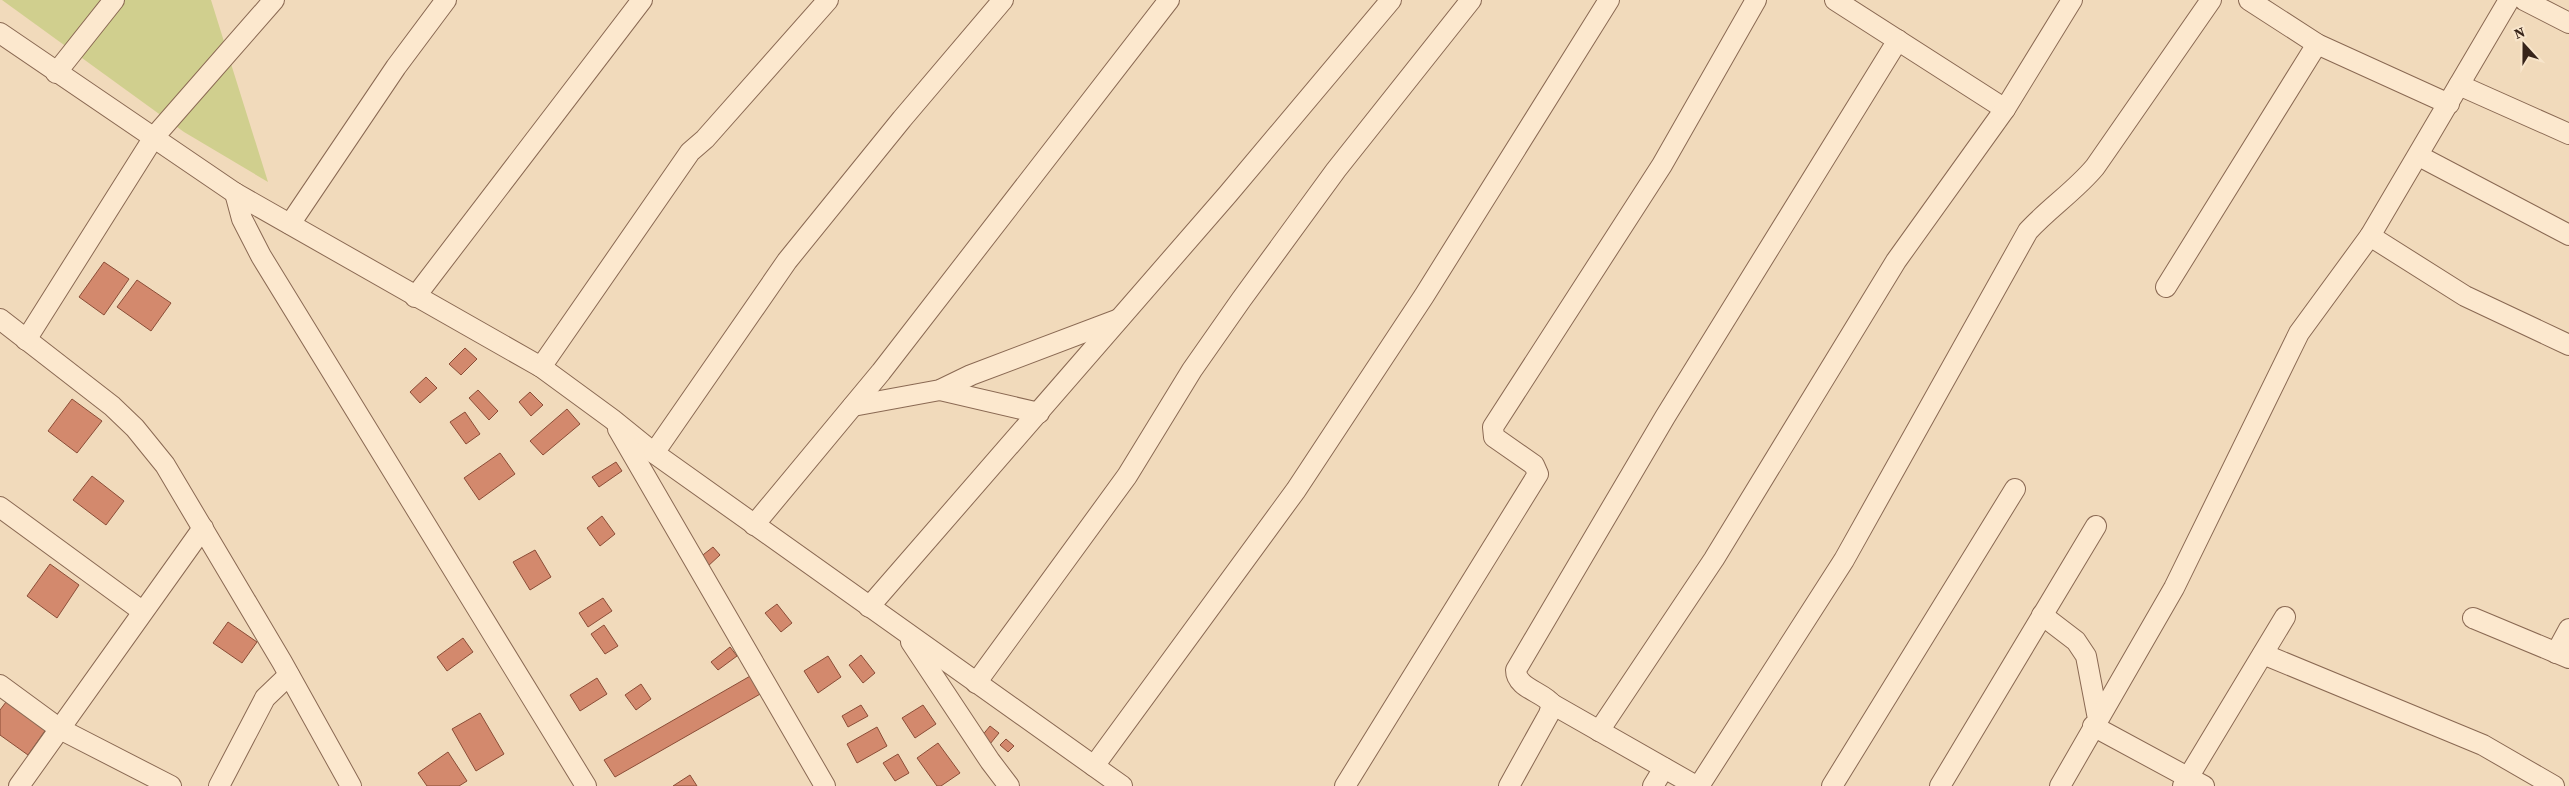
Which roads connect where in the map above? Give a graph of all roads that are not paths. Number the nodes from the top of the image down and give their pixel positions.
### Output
1 (114, 0) edge
2 (274, 0) edge
3 (446, 0) edge
4 (642, 0) edge
5 (828, 0) edge
6 (1003, 0) edge
7 (1169, 0) edge
8 (1391, 0) edge
9 (1471, 0) edge
10 (1609, 0) edge
11 (1756, 0) edge
12 (1835, 0) edge
13 (2072, 0) edge
14 (2211, 0) edge
15 (2249, 0) edge
16 (2509, 0) edge
17 (2524, 0) edge
18 (2569, 23) edge
19 (0, 33) edge
20 (1898, 40) junction
21 (2318, 44) junction
22 (56, 73) junction
23 (2459, 85) junction
24 (2449, 104) junction
25 (2005, 109) junction
26 (2569, 134) edge
27 (154, 137) junction
28 (2419, 156) junction
29 (235, 193) junction
30 (290, 224) junction
31 (2569, 235) edge
32 (2370, 236) junction
33 (2166, 287) dead end
34 (415, 297) junction
35 (0, 319) edge
36 (1120, 319) junction
37 (26, 340) junction
38 (2569, 346) edge
39 (541, 368) junction
40 (940, 390) junction
41 (853, 406) junction
42 (1039, 413) junction
43 (612, 418) junction
44 (654, 453) junction
45 (2015, 489) dead end
46 (0, 507) edge
47 (754, 524) junction
48 (2096, 526) dead end
49 (203, 528) junction
50 (868, 606) junction
51 (142, 611) junction
52 (2042, 615) junction
53 (2285, 617) dead end
54 (2473, 618) dead end
55 (2569, 629) edge
56 (904, 632) junction
57 (2263, 654) junction
58 (2563, 655) edge
59 (289, 675) junction
60 (976, 683) junction
61 (0, 685) edge
62 (1552, 704) junction
63 (2095, 722) junction
64 (60, 729) junction
65 (1599, 731) junction
66 (1094, 766) junction
67 (1664, 768) junction
68 (2191, 783) edge
69 (19, 786) edge
70 (171, 786) edge
71 (219, 786) edge
72 (351, 786) edge
73 (586, 786) edge
74 (825, 786) edge
75 (1009, 786) edge
76 (1122, 786) edge
77 (1344, 786) edge
78 (1509, 786) edge
79 (1653, 786) edge
80 (1697, 786) edge
81 (1832, 786) edge
82 (1940, 786) edge
83 (2060, 786) edge
84 (2554, 786) edge

1 - 22 street
2 - 27 street
3 - 30 street
4 - 34 street
5 - 39 street
6 - 44 street
7 - 41 street
8 - 36 street
9 - 60 street
10 - 66 street
11 - 77 street
12 - 20 street
13 - 25 street
14 - 80 street
15 - 21 street
16 - 23 street
17 - 18 street
19 - 22 street
20 - 25 street
20 - 62 street
21 - 24 street
21 - 33 street
22 - 27 street
23 - 24 street
23 - 26 street
24 - 28 street
25 - 65 street
27 - 29 street
27 - 37 street
28 - 31 street
28 - 32 street
29 - 30 street
29 - 73 street
30 - 34 street
32 - 38 street
32 - 63 street
34 - 39 street
35 - 37 street
36 - 40 street
36 - 42 street
37 - 49 street
39 - 43 street
40 - 41 street
40 - 42 street
41 - 47 street
42 - 50 street
43 - 44 street
43 - 74 street
44 - 47 street
45 - 81 street
46 - 51 street
47 - 50 street
48 - 52 street
49 - 51 street
49 - 59 street
50 - 56 street
51 - 64 street
52 - 63 street
52 - 82 street
53 - 57 street
54 - 58 street
55 - 58 street
56 - 60 street
56 - 75 street
57 - 68 street
57 - 84 street
59 - 71 street
59 - 72 street
60 - 66 street
61 - 64 street
62 - 65 street
62 - 78 street
63 - 68 street
63 - 83 street
64 - 69 street
64 - 70 street
65 - 67 street
66 - 76 street
67 - 79 street
67 - 80 street

